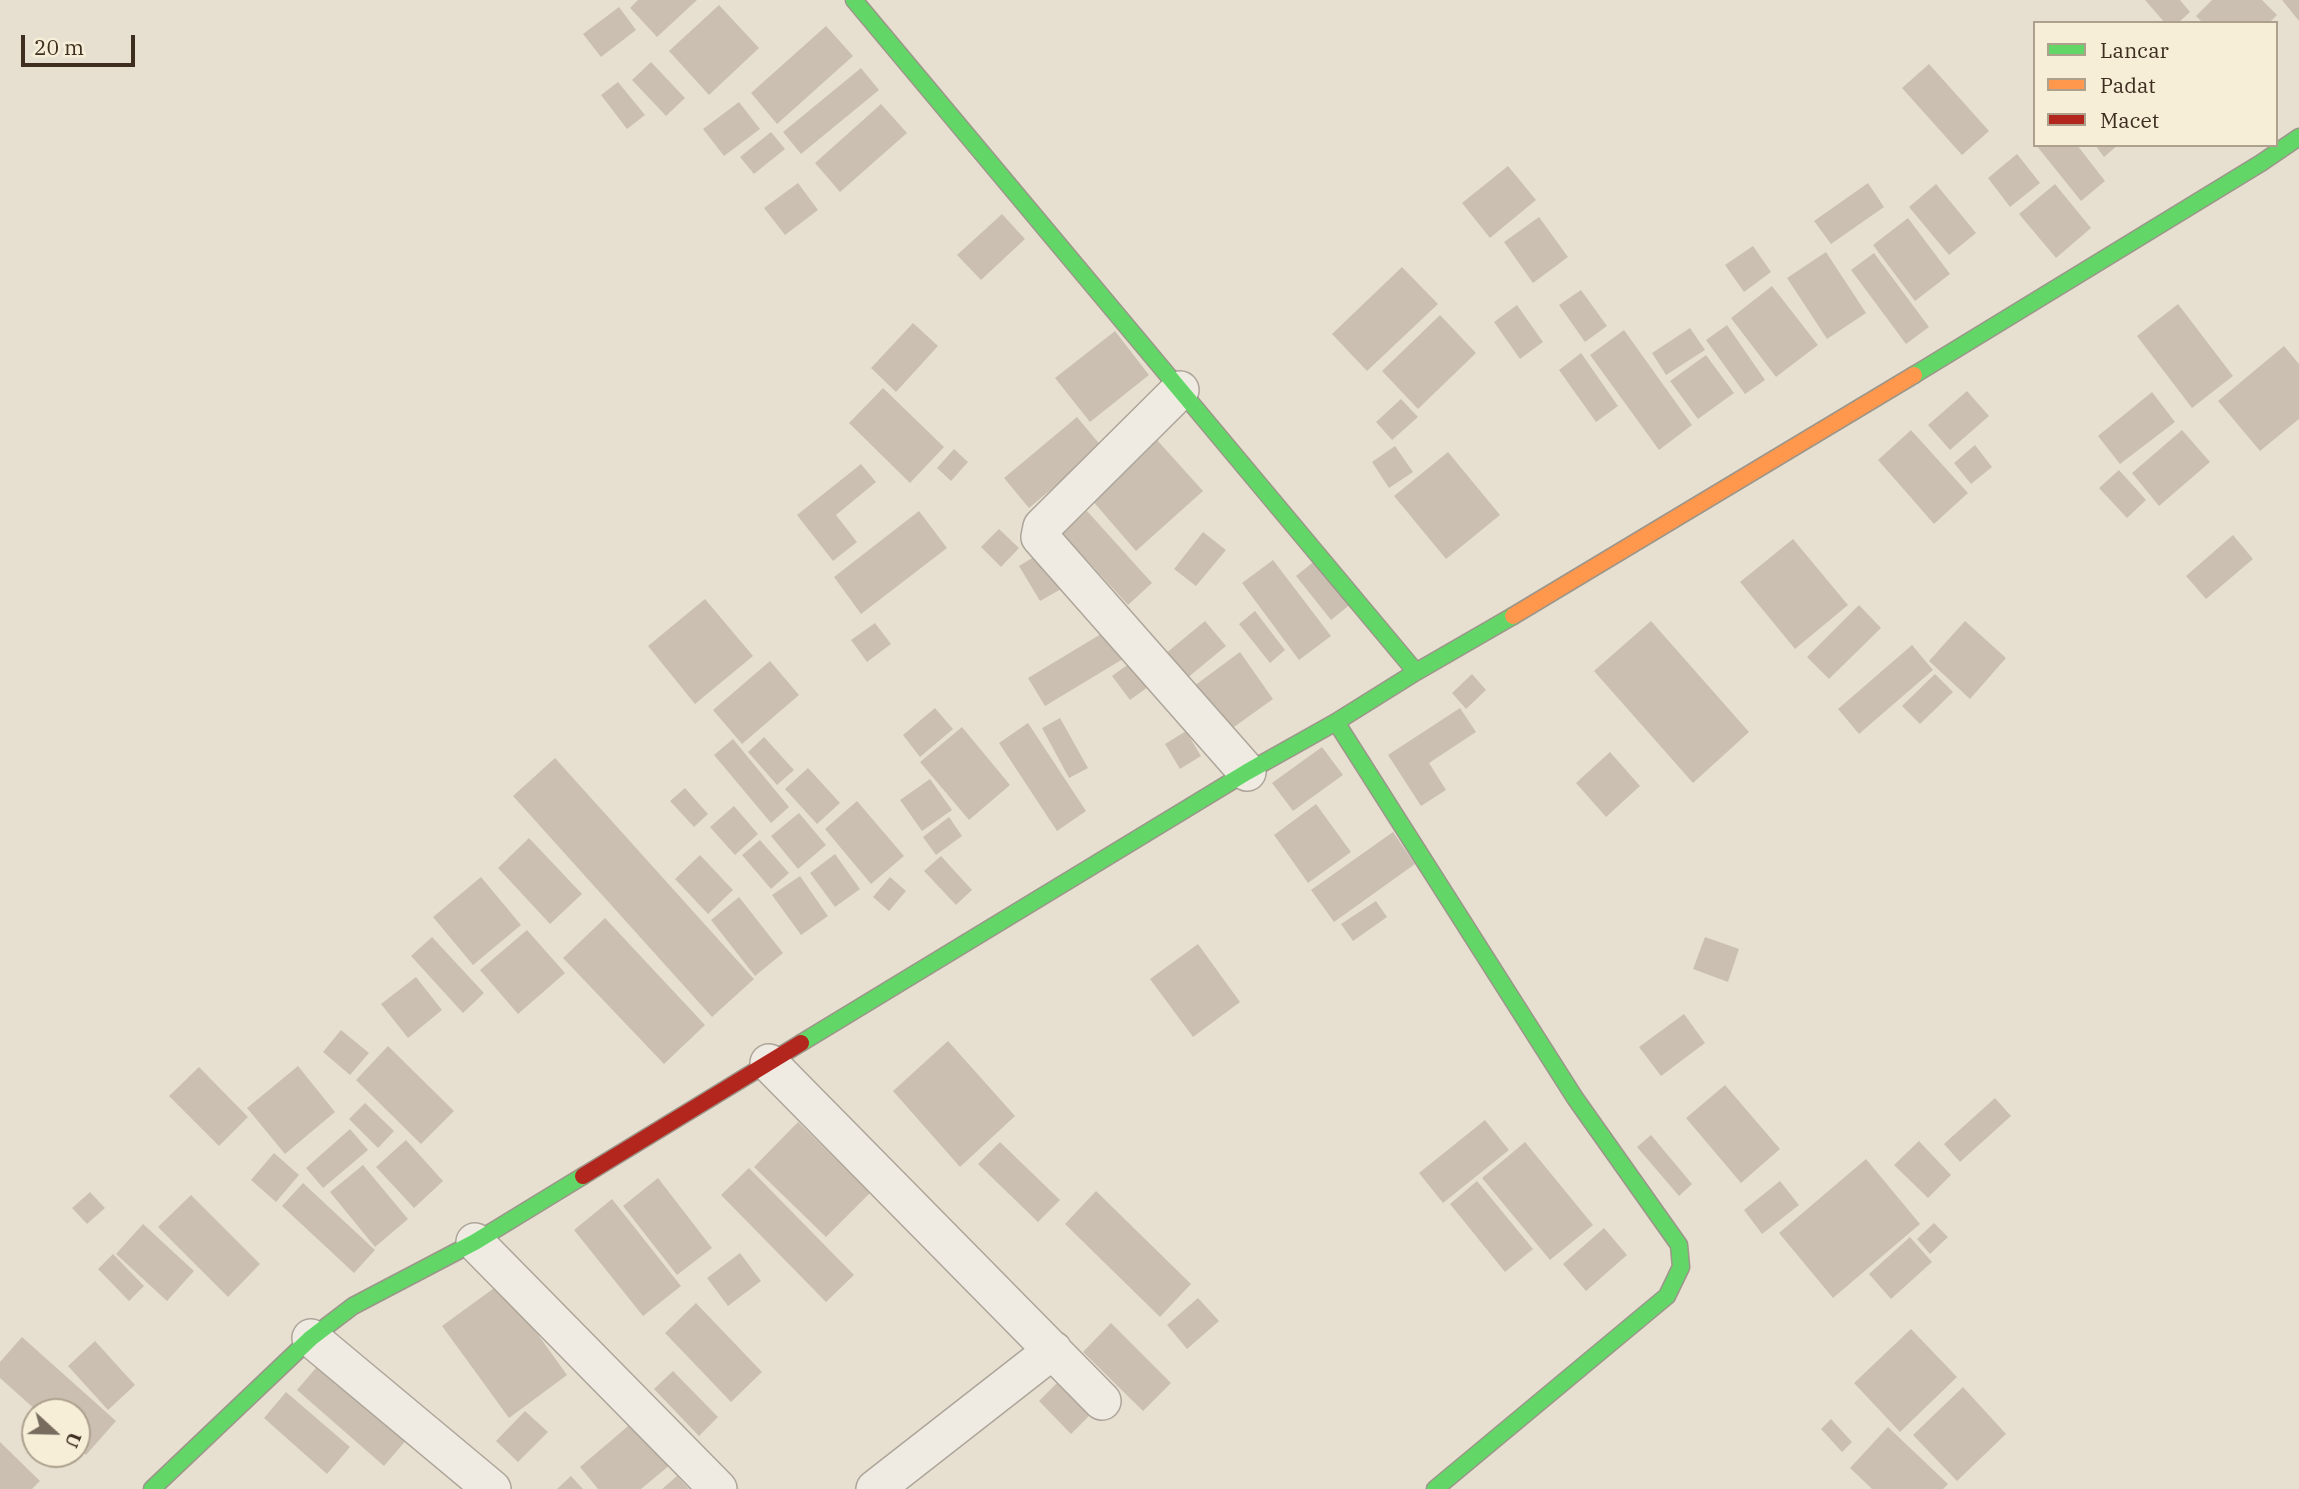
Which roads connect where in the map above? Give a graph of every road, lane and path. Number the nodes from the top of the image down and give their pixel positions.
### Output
1 (854, 0) edge
2 (2299, 137) edge
3 (1180, 390) junction
4 (1416, 672) junction
5 (1336, 722) junction
6 (1247, 772) junction
7 (769, 1063) junction
8 (475, 1242) junction
9 (311, 1338) junction
10 (1053, 1350) junction
11 (1102, 1401) dead end
12 (152, 1489) edge
13 (492, 1489) edge
14 (718, 1489) edge
15 (875, 1489) edge
16 (1435, 1489) edge

1 - 3 street
2 - 4 street
3 - 4 street
3 - 6 street
4 - 5 street
5 - 6 street
5 - 16 street
6 - 7 street
7 - 8 street
7 - 10 street
8 - 9 street
8 - 14 street
9 - 12 street
9 - 13 street
10 - 11 street
10 - 15 street

